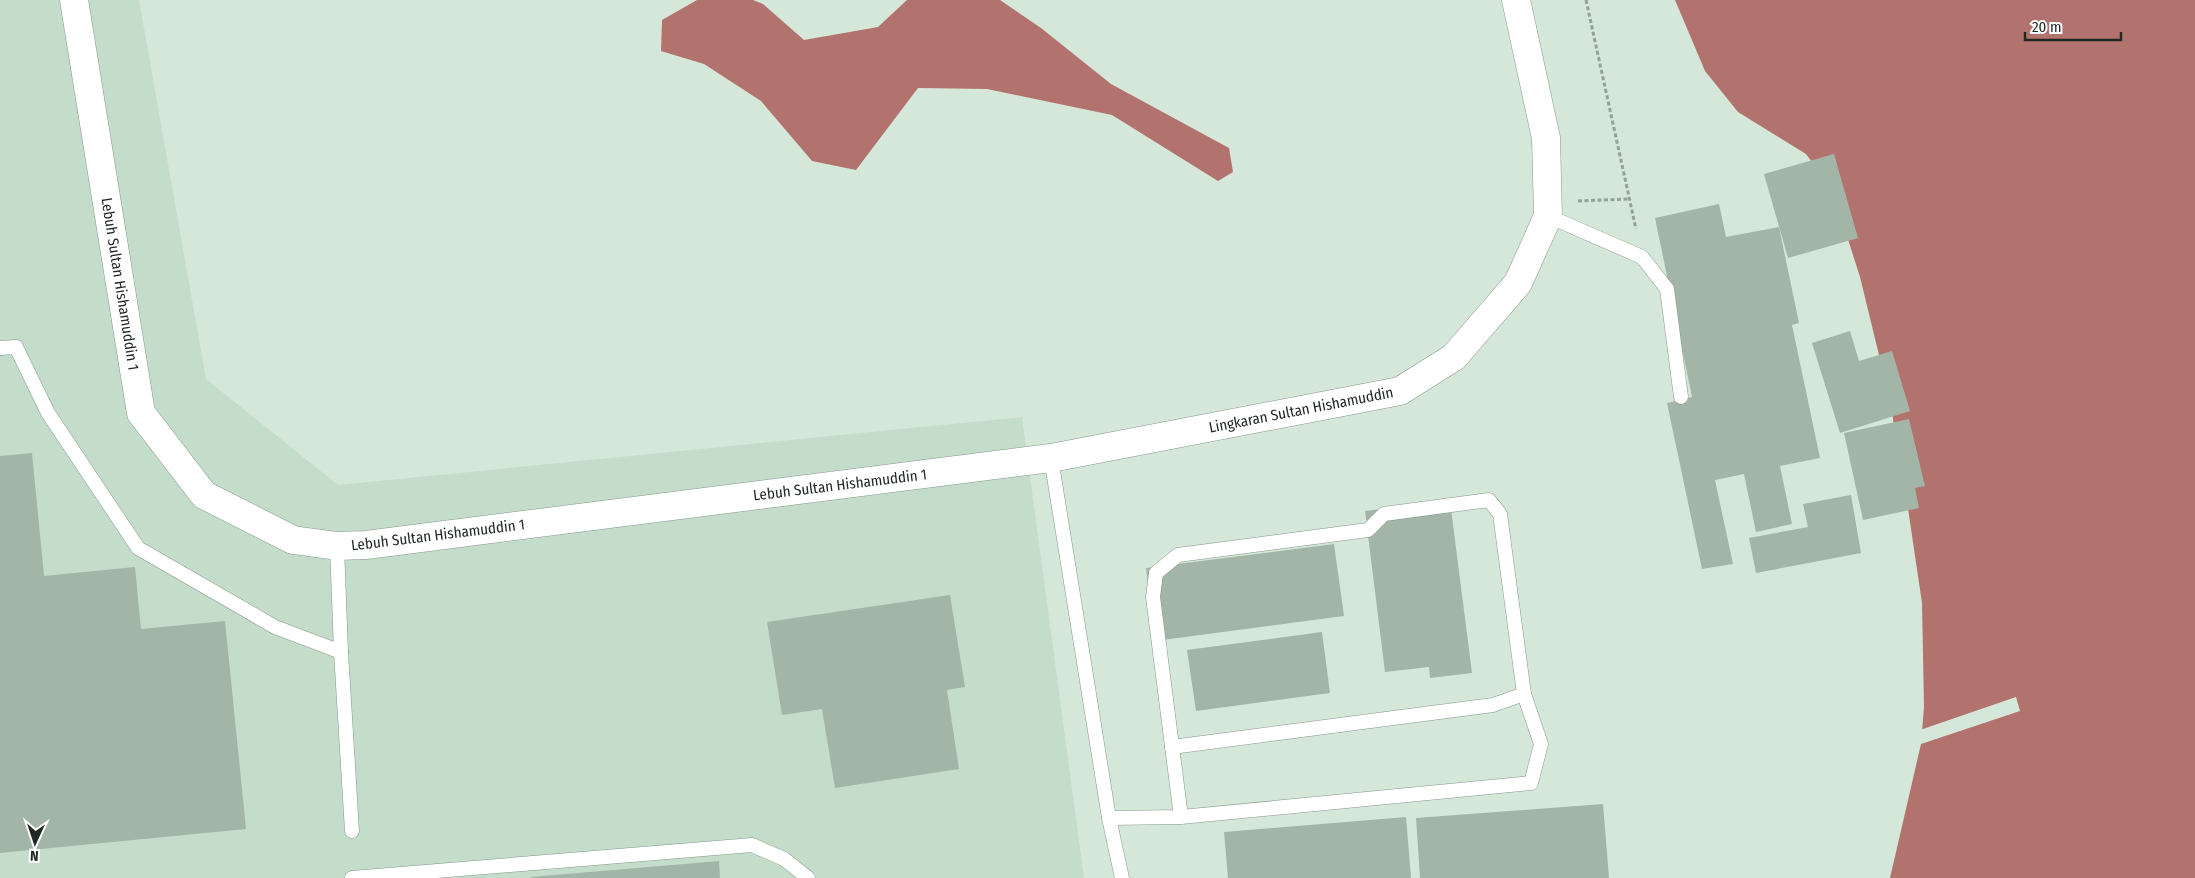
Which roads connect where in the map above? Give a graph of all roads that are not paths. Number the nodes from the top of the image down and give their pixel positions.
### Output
1 (74, 0) edge
2 (1516, 0) edge
3 (1548, 209) junction
4 (0, 348) edge
5 (1681, 397) dead end
6 (1051, 458) junction
7 (337, 546) junction
8 (341, 652) junction
9 (1524, 694) junction
10 (1172, 747) junction
11 (1181, 817) junction
12 (1109, 818) junction
13 (352, 831) dead end
14 (352, 878) edge
15 (808, 878) edge
16 (1122, 878) edge

1 - 7 street, Lebuh Sultan Hishamuddin 1
2 - 3 street, Lingkaran Sultan Hishamuddin
3 - 5 lane
3 - 6 street, Lingkaran Sultan Hishamuddin
4 - 8 lane
6 - 7 street, Lebuh Sultan Hishamuddin 1
6 - 12 lane
7 - 8 lane
8 - 13 lane
9 - 10 lane
9 - 10 lane
9 - 11 lane
10 - 11 lane
11 - 12 lane
12 - 16 lane
14 - 15 lane

